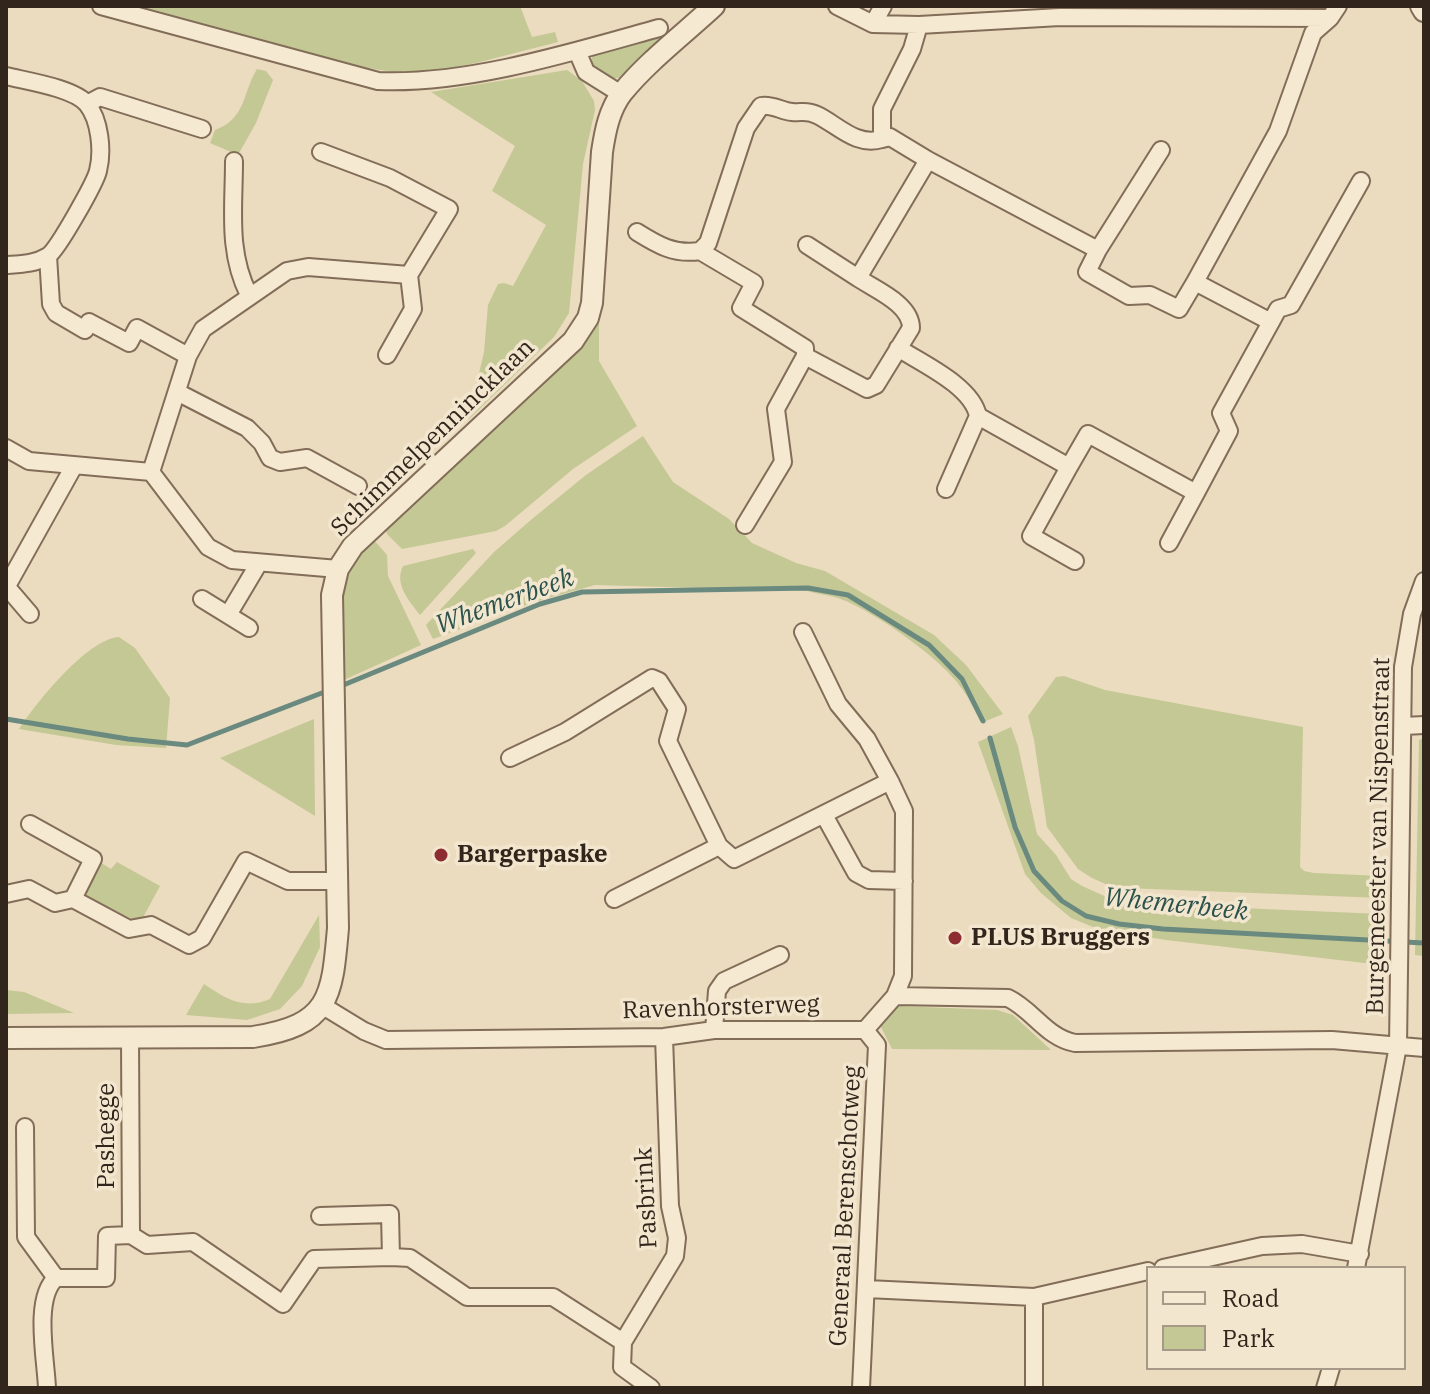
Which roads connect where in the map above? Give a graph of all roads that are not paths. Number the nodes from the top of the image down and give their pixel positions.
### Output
1 (101, 6) edge
2 (714, 6) edge
3 (837, 6) edge
4 (883, 6) edge
5 (1060, 11) edge
6 (1334, 12) edge
7 (873, 24) junction
8 (919, 25) junction
9 (659, 28) dead end
10 (577, 51) junction
11 (6, 76) edge
12 (621, 94) junction
13 (87, 104) junction
14 (202, 129) dead end
15 (882, 139) junction
16 (1161, 150) dead end
17 (321, 152) dead end
18 (928, 160) junction
19 (234, 161) dead end
20 (1361, 181) dead end
21 (637, 232) dead end
22 (807, 245) dead end
23 (1098, 250) junction
24 (700, 251) junction
25 (48, 256) junction
26 (6, 265) edge
27 (409, 275) junction
28 (858, 278) junction
29 (1195, 282) junction
30 (249, 295) junction
31 (1271, 322) junction
32 (898, 348) junction
33 (387, 355) dead end
34 (188, 356) junction
35 (805, 356) junction
36 (177, 392) junction
37 (978, 416) junction
38 (6, 448) edge
39 (74, 466) junction
40 (1069, 467) junction
41 (151, 472) junction
42 (358, 486) dead end
43 (946, 489) dead end
44 (1196, 493) junction
45 (745, 525) dead end
46 (1169, 543) dead end
47 (1075, 561) dead end
48 (259, 563) junction
49 (338, 569) junction
50 (1424, 581) edge
51 (6, 586) edge
52 (202, 599) dead end
53 (30, 614) dead end
54 (228, 615) junction
55 (249, 628) dead end
56 (803, 632) dead end
57 (1424, 725) edge
58 (1404, 726) junction
59 (510, 758) dead end
60 (890, 781) junction
61 (824, 815) junction
62 (30, 824) dead end
63 (719, 846) junction
64 (337, 881) junction
65 (904, 881) junction
66 (6, 894) edge
67 (73, 899) junction
68 (614, 899) dead end
69 (780, 955) dead end
70 (895, 996) junction
71 (323, 1006) junction
72 (714, 1030) junction
73 (865, 1030) junction
74 (130, 1037) junction
75 (664, 1037) junction
76 (6, 1038) edge
77 (1398, 1046) junction
78 (1424, 1048) edge
79 (25, 1127) dead end
80 (320, 1216) dead end
81 (131, 1235) junction
82 (391, 1257) junction
83 (1358, 1261) edge
84 (1172, 1266) edge
85 (1146, 1271) edge
86 (56, 1278) junction
87 (867, 1289) junction
88 (1034, 1297) junction
89 (623, 1342) junction
90 (47, 1388) edge
91 (651, 1388) edge
92 (861, 1388) edge
93 (1034, 1388) edge

1 - 10 street
2 - 12 street, Schimmelpennincklaan
3 - 7 street
4 - 7 street
5 - 6 street
5 - 8 street
6 - 29 street
7 - 8 street
8 - 15 street
9 - 10 street
10 - 12 street
11 - 13 street
12 - 49 street, Schimmelpennincklaan
13 - 14 street
13 - 25 street
15 - 18 street
15 - 24 street
16 - 23 street
17 - 27 street
18 - 23 street
18 - 28 street
19 - 30 street
20 - 31 street
21 - 24 street
22 - 28 street
23 - 29 street
24 - 35 street
25 - 26 street
25 - 34 street
27 - 30 street
27 - 33 street
28 - 32 street
29 - 31 street
30 - 34 street
31 - 44 street
32 - 35 street
32 - 37 street
34 - 36 street
35 - 45 street
36 - 41 street
36 - 42 street
37 - 40 street
37 - 43 street
38 - 39 street
39 - 41 street
39 - 51 street
40 - 44 street
40 - 47 street
41 - 48 street
44 - 46 street
48 - 49 street
48 - 54 street
49 - 64 street, Schimmelpennincklaan
50 - 58 street, Burgemeester van Nispenstraat
51 - 53 street
52 - 54 street
54 - 55 street
56 - 60 street
57 - 58 street
58 - 77 street, Burgemeester van Nispenstraat
59 - 63 street
60 - 61 street
60 - 65 street
61 - 63 street
61 - 65 street
62 - 67 street
63 - 68 street
64 - 67 street
64 - 71 street, Schimmelpennincklaan
65 - 70 street
66 - 67 street
69 - 72 street
70 - 73 street
70 - 77 street
71 - 74 street
71 - 75 street, Ravenhorsterweg
72 - 73 street, Ravenhorsterweg
72 - 75 street, Ravenhorsterweg
73 - 87 street, Generaal Berenschotweg
74 - 76 street
74 - 81 street, Pashegge
75 - 89 street, Pasbrink
77 - 78 street
77 - 83 street, Burgemeester van Nispenstraat
79 - 86 street
80 - 82 street
81 - 82 street
81 - 86 street
82 - 89 street
83 - 84 street
85 - 88 street
86 - 90 street
87 - 88 street
87 - 92 street, Generaal Berenschotweg
88 - 93 street
89 - 91 street

